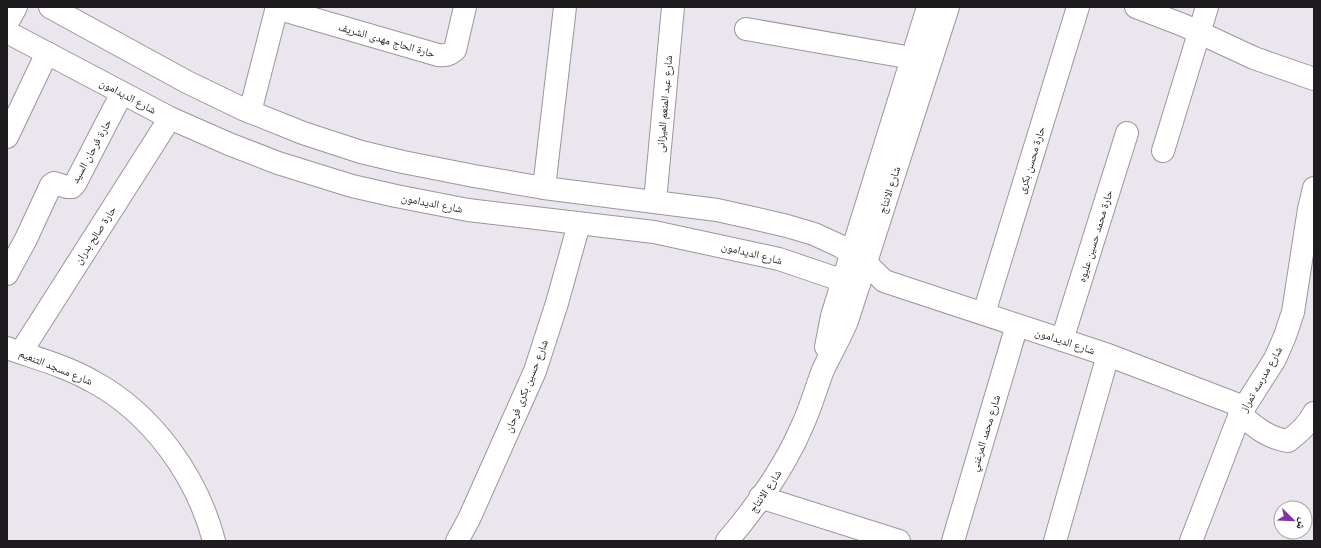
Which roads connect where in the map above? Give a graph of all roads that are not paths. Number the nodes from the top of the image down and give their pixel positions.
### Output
1 (16, 7) edge
2 (50, 7) edge
3 (465, 7) edge
4 (566, 7) edge
5 (673, 7) edge
6 (928, 7) edge
7 (948, 7) edge
8 (1078, 7) edge
9 (1136, 7) edge
10 (1207, 7) edge
11 (276, 8) edge
12 (7, 23) edge
13 (746, 29) dead end
14 (7, 32) edge
15 (1199, 32) junction
16 (47, 53) junction
17 (912, 58) junction
18 (1314, 79) edge
19 (122, 93) junction
20 (250, 112) junction
21 (170, 118) junction
22 (1127, 133) dead end
23 (7, 137) edge
24 (1163, 151) dead end
25 (544, 188) junction
26 (1314, 188) edge
27 (655, 201) junction
28 (579, 224) junction
29 (787, 226) junction
30 (858, 257) junction
31 (779, 259) junction
32 (7, 274) edge
33 (884, 281) junction
34 (851, 282) junction
35 (984, 313) junction
36 (1017, 325) junction
37 (1062, 340) junction
38 (14, 350) edge
39 (1108, 355) junction
40 (1314, 413) edge
41 (1246, 416) junction
42 (760, 497) junction
43 (214, 541) edge
44 (457, 541) edge
45 (727, 541) edge
46 (899, 541) edge
47 (953, 541) edge
48 (1055, 541) edge
49 (1192, 541) edge

1 - 12 street
2 - 20 street, شارع الديدامون
3 - 11 street, حارة الحاج مهدى الشريف
4 - 25 street
5 - 27 street, شارع عبد المنعم الميزانى
6 - 17 street, شارع الانتاج
7 - 30 street, شارع الانتاج
8 - 35 street, حارة محسن بكرى
9 - 15 street
10 - 15 street
11 - 20 street
13 - 17 street
14 - 16 street, شارع الديدامون
15 - 18 street
15 - 24 street
16 - 19 street, شارع الديدامون
16 - 23 street
17 - 30 street, شارع الانتاج
19 - 21 street, شارع الديدامون
19 - 32 street, حارة فرحان السيد
20 - 25 street, شارع الديدامون
21 - 28 street, شارع الديدامون
21 - 38 street, حارة صالح بدران
22 - 37 street, حارة محمد حسين عليوه
25 - 27 street, شارع الديدامون
26 - 41 street, شارع مدرسه تمراز
27 - 29 street, شارع الديدامون
28 - 31 street, شارع الديدامون
28 - 44 street, شارع حسين بكرى فرحان
29 - 30 street, شارع الديدامون
29 - 31 street
30 - 33 street, شارع الديدامون
30 - 34 street, شارع الانتاج
31 - 34 street, شارع الديدامون
33 - 34 street, شارع الديدامون
33 - 35 street, شارع الديدامون
34 - 42 street, شارع الانتاج
35 - 36 street, شارع الديدامون
36 - 37 street, شارع الديدامون
36 - 47 street, شارع محمد المرغني
37 - 39 street, شارع الديدامون
38 - 43 street, شارع مسجد التنعيم
39 - 41 street, شارع الديدامون
39 - 48 street
40 - 41 street, شارع الديدامون
41 - 49 street, شارع مدرسه تمراز
42 - 45 street, شارع الانتاج
42 - 46 street

